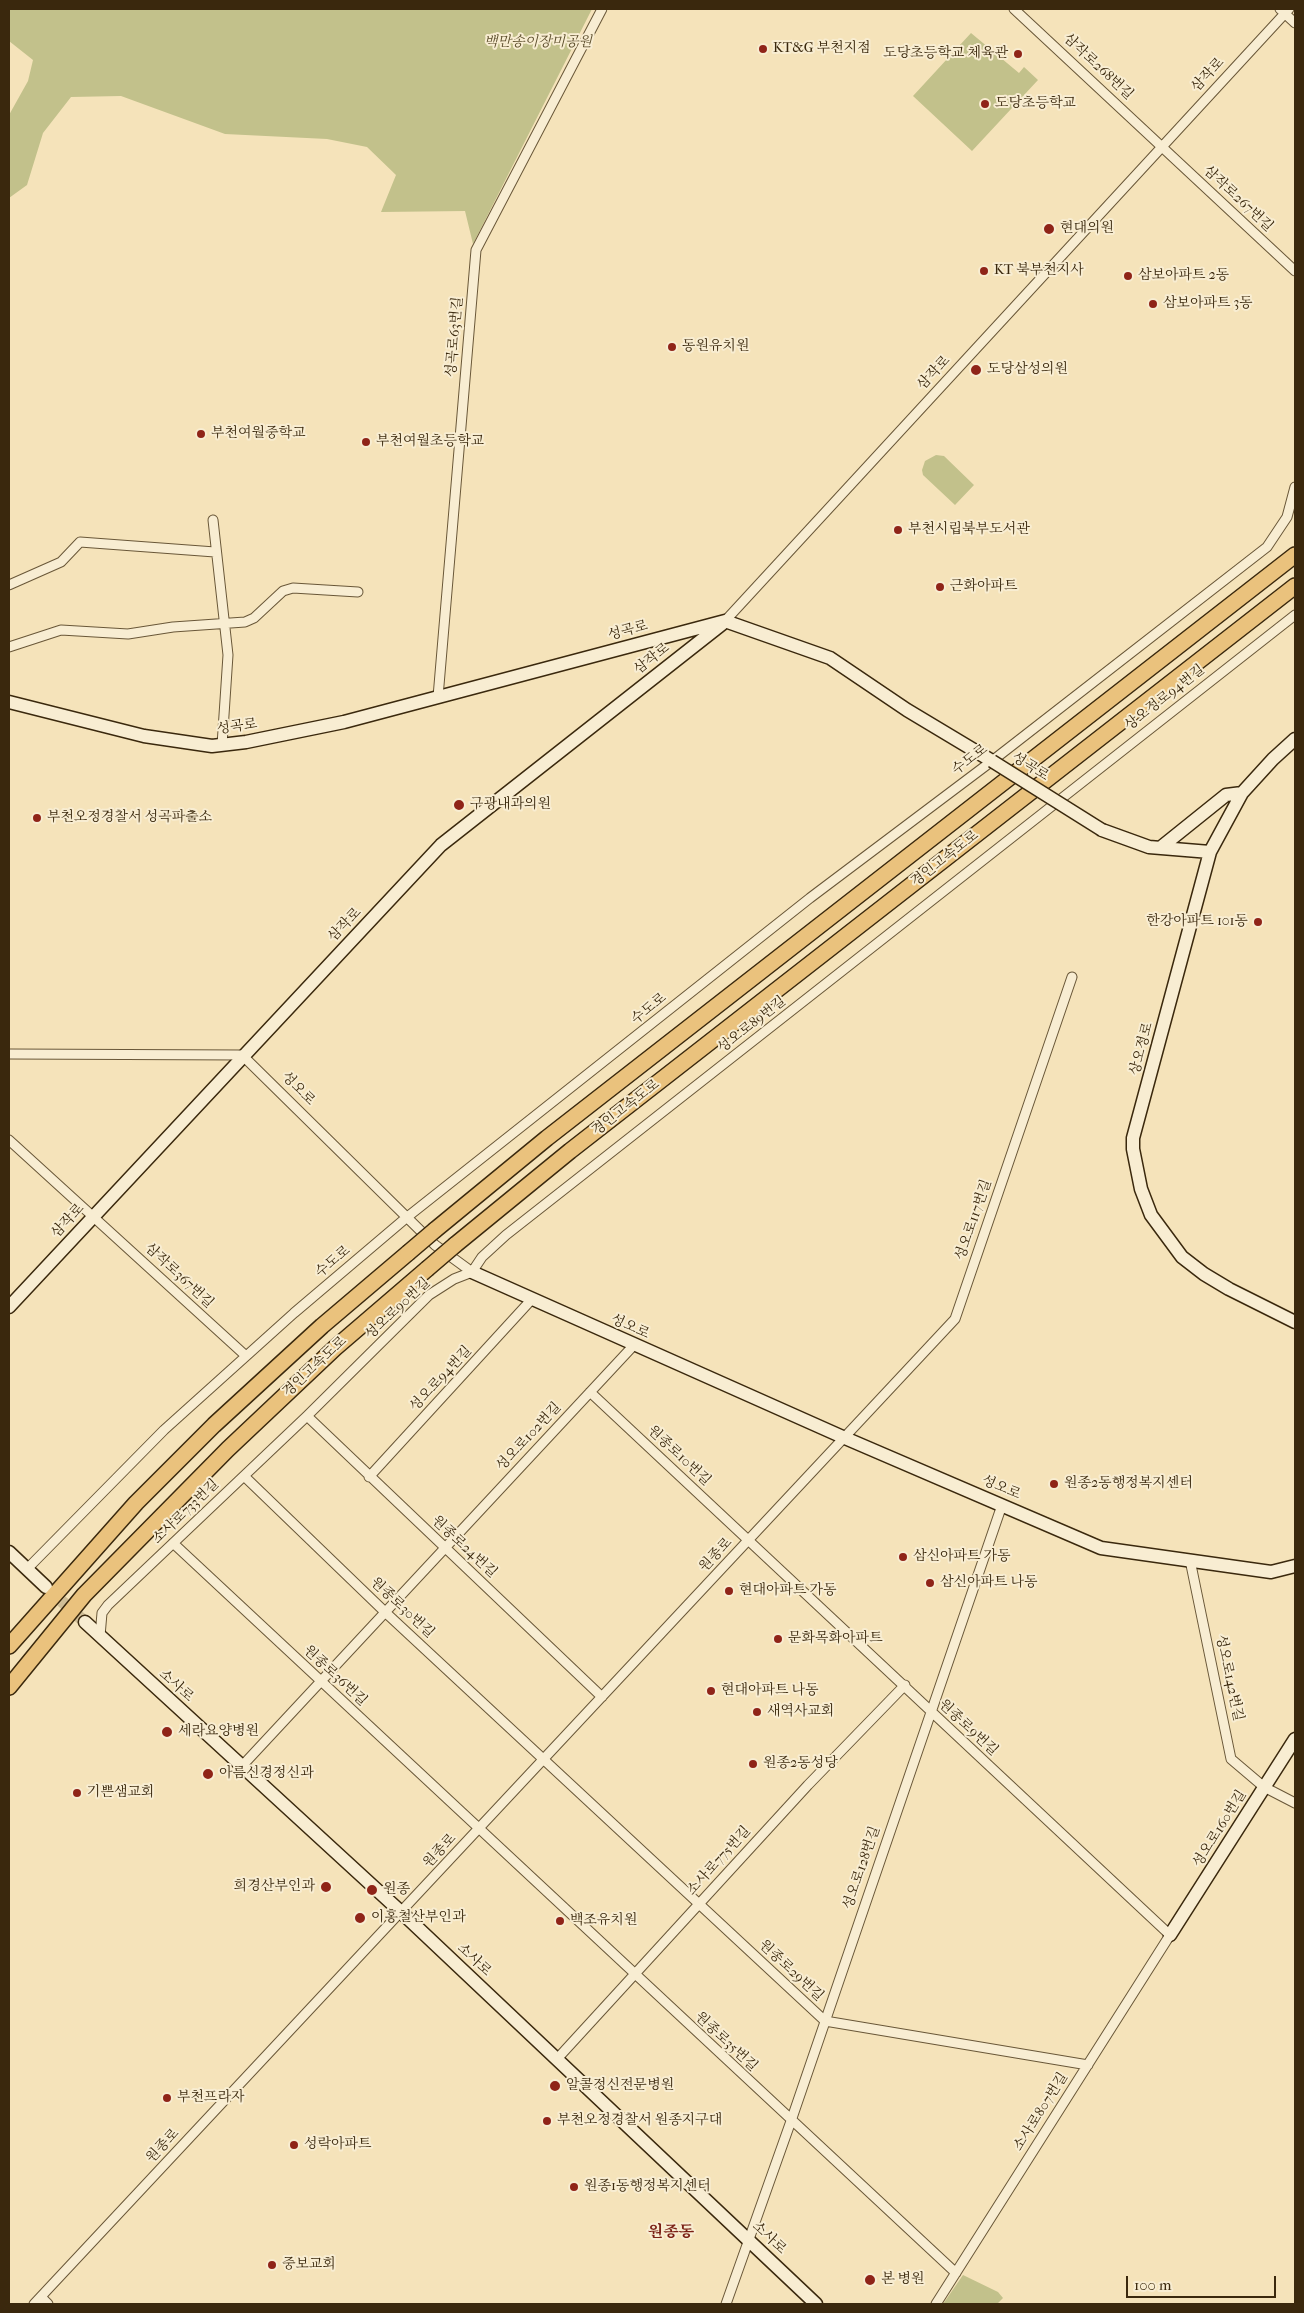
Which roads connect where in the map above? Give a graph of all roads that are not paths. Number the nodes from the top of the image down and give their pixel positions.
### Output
1 (602, 9) edge
2 (1014, 9) edge
3 (1285, 10) edge
4 (1295, 24) edge
5 (1163, 146) junction
6 (1295, 271) edge
7 (1295, 487) edge
8 (213, 520) dead end
9 (215, 552) junction
10 (1295, 555) edge
11 (9, 585) edge
12 (1295, 586) edge
13 (358, 592) dead end
14 (1295, 614) edge
15 (726, 621) junction
16 (225, 622) junction
17 (9, 647) edge
18 (438, 697) junction
19 (9, 702) edge
20 (1295, 740) edge
21 (222, 745) junction
22 (992, 761) junction
23 (1242, 793) junction
24 (1052, 804) joint
25 (1160, 848) junction
26 (1210, 852) junction
27 (1072, 977) dead end
28 (9, 1054) edge
29 (242, 1055) junction
30 (9, 1140) edge
31 (94, 1215) junction
32 (406, 1218) junction
33 (472, 1272) junction
34 (532, 1299) junction
35 (9, 1307) edge
36 (1295, 1322) edge
37 (634, 1345) junction
38 (246, 1356) junction
39 (590, 1392) junction
40 (306, 1416) junction
41 (845, 1438) junction
42 (244, 1476) junction
43 (369, 1477) junction
44 (1002, 1505) junction
45 (749, 1540) junction
46 (173, 1543) junction
47 (445, 1548) junction
48 (9, 1552) edge
49 (1190, 1560) junction
50 (1295, 1566) edge
51 (27, 1569) junction
52 (46, 1587) tunnel mouth
53 (385, 1612) junction
54 (85, 1622) tunnel mouth
55 (100, 1636) junction
56 (9, 1646) edge
57 (320, 1682) junction
58 (905, 1685) junction
59 (9, 1687) edge
60 (602, 1697) junction
61 (930, 1711) junction
62 (1295, 1739) edge
63 (544, 1759) junction
64 (242, 1766) junction
65 (1264, 1788) junction
66 (1295, 1803) edge
67 (478, 1830) junction
68 (699, 1904) junction
69 (401, 1912) junction
70 (1170, 1935) junction
71 (633, 1974) junction
72 (825, 2021) junction
73 (557, 2059) junction
74 (1088, 2065) junction
75 (791, 2121) junction
76 (748, 2239) junction
77 (956, 2273) junction
78 (37, 2301) edge
79 (48, 2304) edge
80 (726, 2304) edge
81 (816, 2304) edge
82 (936, 2304) edge

1 - 18 street, 성곡로63번길
2 - 5 street, 삼작로268번길
3 - 4 street
3 - 5 street, 삼작로
5 - 6 street, 삼작로267번길
5 - 15 street, 삼작로
7 - 22 street, 수도로
8 - 9 street
9 - 11 street
9 - 16 street
10 - 56 highway, 경인고속도로, bridge
12 - 59 highway, 경인고속도로, bridge
13 - 16 street
14 - 24 street, 상오정로94번길
15 - 18 street, 성곡로
15 - 22 street, 성곡로
15 - 29 street, 삼작로
16 - 17 street
16 - 21 street
18 - 21 street, 성곡로
19 - 21 street, 성곡로
20 - 23 street, 상오정로
22 - 25 street, 성곡로, bridge
22 - 32 street, 수도로
23 - 25 street
23 - 26 street, 상오정로
24 - 33 street, 성오로89번길
25 - 26 street, 성곡로
26 - 36 street, 상오정로
27 - 41 street, 성오로117번길
28 - 29 street
29 - 31 street, 삼작로
29 - 32 street, 성오로
30 - 31 street, 삼작로367번길
31 - 35 street, 삼작로
31 - 38 street, 삼작로367번길
32 - 33 street, 성오로
32 - 38 street, 수도로
33 - 34 street, 성오로
33 - 40 street, 성오로90번길
34 - 37 street, 성오로
34 - 43 street, 성오로94번길
37 - 39 street, 성오로102번길
37 - 41 street, 성오로
38 - 51 street, 수도로
39 - 45 street, 원종로10번길
39 - 47 street, 성오로102번길
40 - 42 street, 소사로733번길
40 - 43 street, 원종로24번길
41 - 44 street, 성오로
41 - 45 street, 원종로
42 - 46 street, 소사로733번길
42 - 53 street, 원종로30번길
43 - 47 street, 원종로24번길
44 - 49 street, 성오로
44 - 61 street, 성오로128번길
45 - 58 street, 원종로9번길
45 - 60 street, 원종로
46 - 55 street, 소사로733번길
46 - 57 street, 원종로36번길
47 - 53 street, 성오로102번길
47 - 60 street, 원종로24번길
48 - 51 street
49 - 50 street, 성오로
49 - 65 street, 성오로142번길
51 - 52 street
53 - 57 street, 성오로102번길
53 - 63 street, 원종로30번길
54 - 55 street, 소사로
55 - 64 street, 소사로
57 - 64 street, 성오로102번길
57 - 67 street, 원종로36번길
58 - 61 street, 원종로9번길
58 - 68 street, 소사로775번길
60 - 63 street, 원종로
61 - 70 street, 원종로9번길
61 - 72 street, 성오로128번길
62 - 65 street, 성오로160번길
63 - 67 street, 원종로
63 - 68 street, 원종로29번길
64 - 69 street, 소사로
65 - 66 street, 성오로142번길
65 - 70 street, 성오로160번길
67 - 69 street, 원종로
67 - 71 street, 원종로35번길
68 - 71 street, 소사로775번길
68 - 72 street, 원종로29번길
69 - 73 street, 소사로
69 - 78 street, 원종로
70 - 74 street, 소사로807번길
71 - 73 street, 소사로775번길
71 - 75 street, 원종로35번길
72 - 74 street, 원종로29번길
72 - 75 street, 성오로128번길
73 - 76 street, 소사로
74 - 77 street, 소사로807번길
75 - 76 street, 성오로128번길
75 - 77 street, 원종로35번길
76 - 80 street, 성오로128번길
76 - 81 street, 소사로
77 - 82 street, 소사로807번길
78 - 79 street

